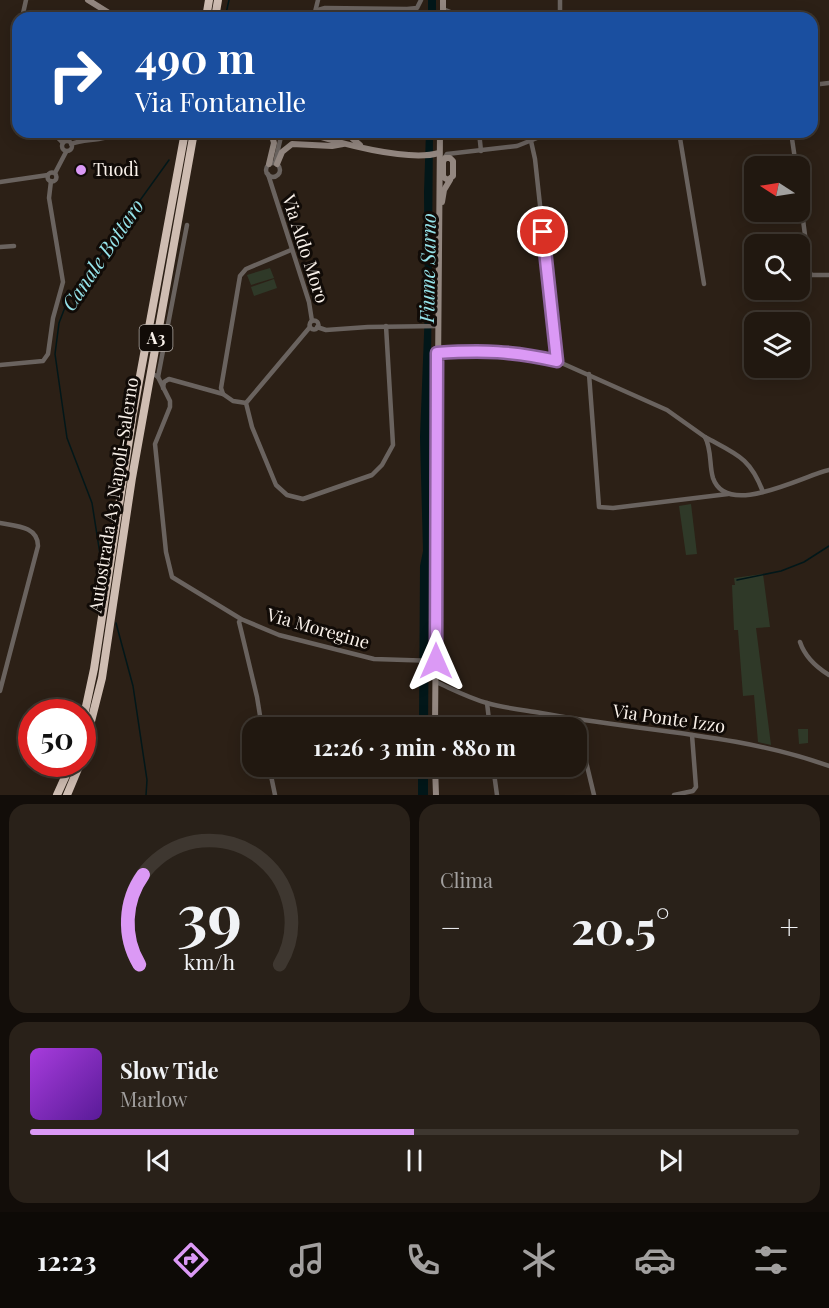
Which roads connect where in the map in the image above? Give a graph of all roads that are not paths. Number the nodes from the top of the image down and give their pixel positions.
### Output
1 (88, 0) edge
2 (318, 0) edge
3 (421, 0) edge
4 (443, 0) edge
5 (443, 9) joint
6 (107, 12) edge
7 (315, 12) joint
8 (450, 12) edge
9 (58, 138) edge
10 (100, 138) edge
11 (184, 138) edge
12 (193, 138) edge
13 (272, 138) edge
14 (280, 138) edge
15 (327, 138) edge
16 (352, 138) edge
17 (440, 138) edge
18 (480, 138) edge
19 (538, 138) edge
20 (680, 138) edge
21 (792, 138) edge
22 (531, 141) junction
23 (63, 143) junction
24 (71, 144) junction
25 (344, 144) junction
26 (363, 147) junction
27 (481, 151) junction
28 (66, 152) junction
29 (795, 156) edge
30 (445, 157) junction
31 (274, 163) junction
32 (440, 168) junction
33 (55, 173) junction
34 (268, 174) junction
35 (48, 175) junction
36 (278, 175) junction
37 (447, 178) junction
38 (51, 181) junction
39 (0, 182) edge
40 (272, 186) junction
41 (440, 215) junction
42 (803, 222) edge
43 (187, 225) dead end
44 (14, 246) dead end
45 (0, 247) edge
46 (291, 250) junction
47 (829, 275) edge
48 (704, 284) dead end
49 (312, 321) junction
50 (386, 326) junction
51 (437, 326) junction
52 (310, 327) junction
53 (317, 327) junction
54 (437, 353) junction
55 (557, 361) junction
56 (0, 365) edge
57 (589, 374) junction
58 (163, 388) junction
59 (223, 394) junction
60 (246, 403) junction
61 (705, 437) junction
62 (829, 470) edge
63 (763, 492) junction
64 (728, 494) junction
65 (0, 523) edge
66 (241, 619) junction
67 (800, 642) dead end
68 (436, 661) junction
69 (829, 675) edge
70 (436, 682) junction
71 (0, 691) edge
72 (88, 699) edge
73 (96, 703) edge
74 (487, 703) junction
75 (260, 717) edge
76 (435, 717) edge
77 (489, 717) edge
78 (560, 717) edge
79 (587, 721) edge
80 (692, 735) junction
81 (587, 766) edge
82 (829, 766) edge
83 (65, 777) edge
84 (75, 777) edge
85 (77, 777) edge
86 (272, 777) edge
87 (435, 777) edge
88 (495, 777) edge
89 (57, 795) edge
90 (67, 795) edge
91 (72, 795) edge
92 (275, 795) edge
93 (436, 795) edge
94 (497, 795) edge
95 (594, 795) edge
96 (674, 795) edge

1 - 6 main road
2 - 7 street
3 - 7 street
4 - 5 main road
5 - 8 street
9 - 23 street
10 - 24 street
11 - 72 highway, Autostrada A3 Napoli-Salerno / A3
12 - 73 highway, Autostrada A3 Napoli-Salerno / A3
13 - 31 main road
14 - 31 street
15 - 25 main road
16 - 26 main road
17 - 30 main road
18 - 27 street
19 - 22 street
20 - 48 street
21 - 29 street
22 - 27 street
22 - 55 street
23 - 24 street
23 - 28 street
24 - 28 street
25 - 26 main road
25 - 31 main road
26 - 30 main road
27 - 30 street
28 - 33 street
30 - 32 main road
30 - 37 main road
31 - 34 street
31 - 36 street
32 - 37 main road
32 - 41 main road
33 - 35 street
33 - 38 street
34 - 36 street
34 - 40 street, Via Aldo Moro
35 - 38 street
35 - 39 street
36 - 40 street
37 - 41 main road
38 - 56 street
40 - 46 street, Via Aldo Moro
41 - 51 main road
42 - 47 street
43 - 58 street, Via Moregine
44 - 45 street
46 - 49 street, Via Aldo Moro
46 - 59 street
49 - 52 street
49 - 53 street
50 - 51 street, Via Aldo Moro
50 - 53 street, Via Aldo Moro
50 - 60 street
51 - 54 main road
52 - 53 street
52 - 60 street
54 - 55 street
54 - 68 main road
55 - 57 street
57 - 61 street
57 - 64 street
58 - 59 street
58 - 66 street, Via Moregine
59 - 60 street
61 - 63 street
61 - 64 street
62 - 63 street
63 - 64 street
65 - 71 street
66 - 68 street, Via Moregine
66 - 75 street
67 - 69 street
68 - 70 main road
70 - 74 street, Via Ponte Izzo
70 - 76 main road
74 - 77 street
74 - 78 street, Via Ponte Izzo
79 - 80 street, Via Ponte Izzo
80 - 82 street, Via Ponte Izzo
80 - 96 street
81 - 95 street
83 - 89 highway
84 - 90 highway
85 - 91 highway
86 - 92 street
87 - 93 main road
88 - 94 street

